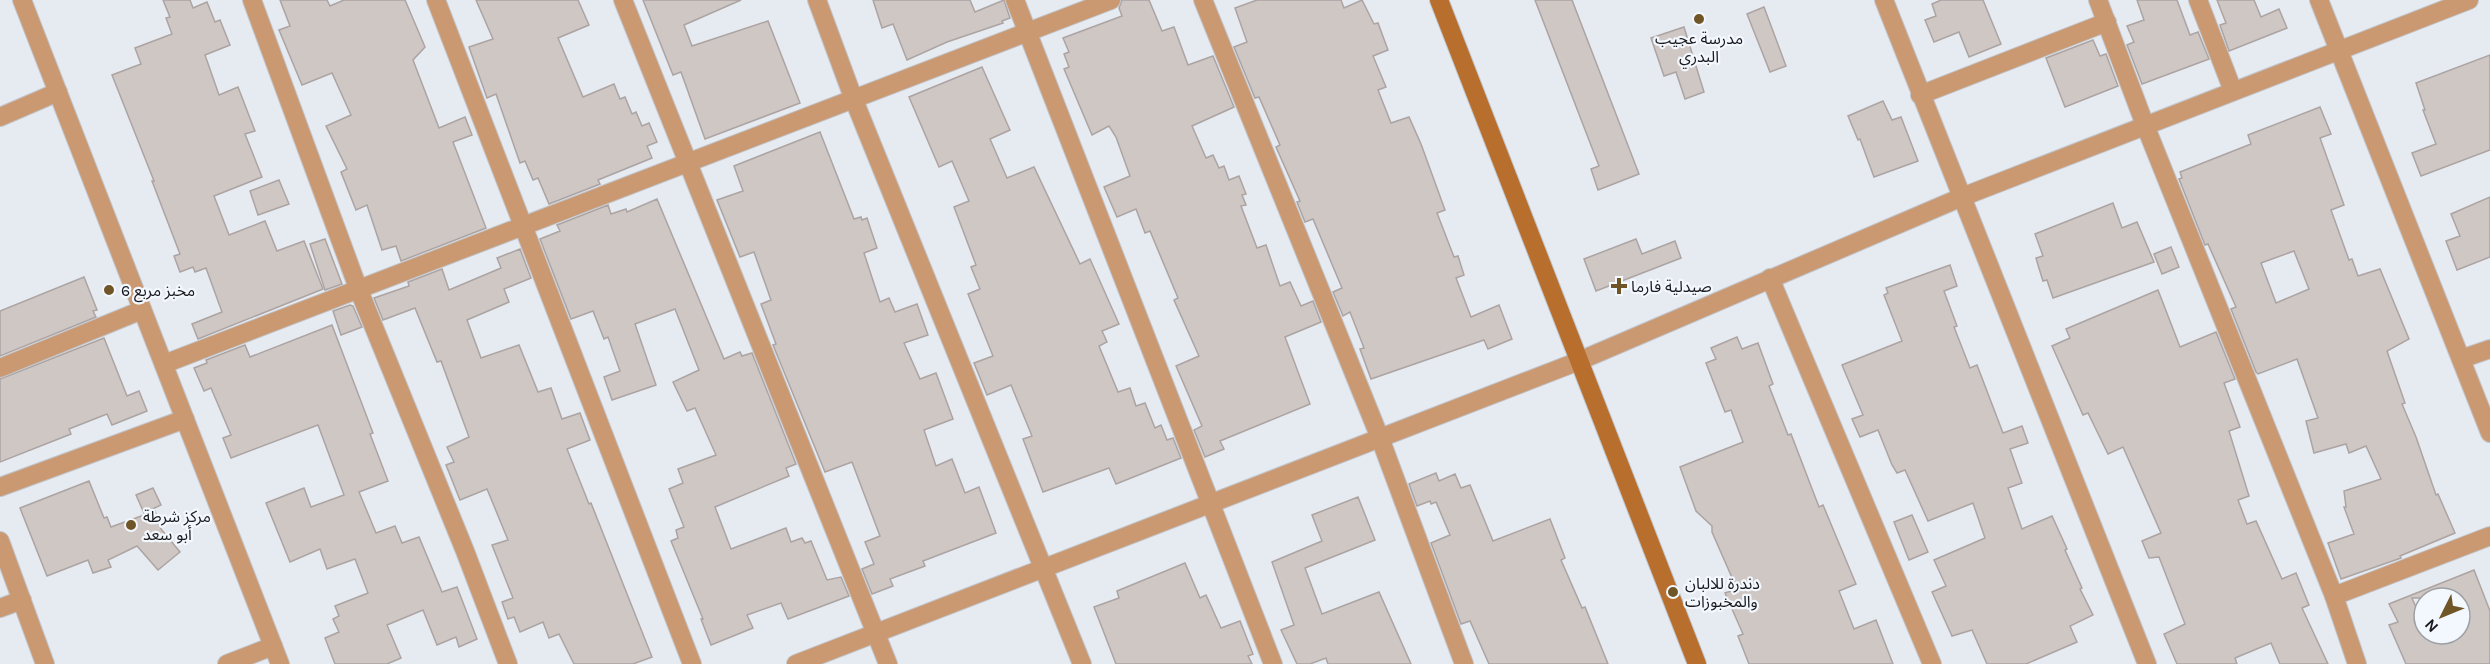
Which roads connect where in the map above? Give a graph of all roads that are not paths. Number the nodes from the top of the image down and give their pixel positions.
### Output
1 (22, 0) edge
2 (252, 0) edge
3 (436, 0) edge
4 (623, 0) edge
5 (818, 0) edge
6 (1015, 0) edge
7 (1111, 0) edge
8 (1203, 0) edge
9 (1439, 0) edge
10 (1884, 0) edge
11 (2098, 0) edge
12 (2198, 0) edge
13 (2319, 0) edge
14 (2469, 0) edge
15 (2107, 22) junction
16 (1028, 33) junction
17 (2340, 51) junction
18 (2233, 91) junction
19 (58, 93) junction
20 (1920, 95) junction
21 (854, 99) junction
22 (0, 117) edge
23 (2145, 126) junction
24 (688, 162) junction
25 (1962, 197) junction
26 (522, 227) junction
27 (1770, 278) junction
28 (358, 288) junction
29 (142, 310) junction
30 (2490, 349) edge
31 (2461, 359) junction
32 (1579, 361) junction
33 (164, 364) junction
34 (0, 368) edge
35 (185, 419) junction
36 (2490, 433) edge
37 (1380, 438) junction
38 (0, 487) edge
39 (1210, 504) junction
40 (2490, 536) edge
41 (0, 541) edge
42 (1042, 568) junction
43 (2334, 596) junction
44 (22, 600) junction
45 (0, 608) edge
46 (876, 633) junction
47 (273, 646) junction
48 (45, 664) edge
49 (227, 664) edge
50 (280, 664) edge
51 (508, 664) edge
52 (692, 664) edge
53 (796, 664) edge
54 (888, 664) edge
55 (1082, 664) edge
56 (1274, 664) edge
57 (1464, 664) edge
58 (1697, 664) edge
59 (1932, 664) edge
60 (2147, 664) edge
61 (2357, 664) edge

1 - 19 street
2 - 28 street
3 - 26 street
4 - 24 street
5 - 21 street
6 - 16 street
7 - 16 street
8 - 37 street
9 - 32 street
10 - 20 street
11 - 15 street
12 - 18 street
13 - 17 street
14 - 17 street
15 - 20 street
15 - 23 street
16 - 21 street
16 - 39 street
17 - 18 street
17 - 31 street
18 - 23 street
19 - 22 street
19 - 29 street
20 - 25 street
21 - 24 street
21 - 42 street
23 - 25 street
23 - 43 street
24 - 26 street
24 - 46 street
25 - 27 street
25 - 60 street
26 - 28 street
26 - 52 street
27 - 32 street
27 - 59 street
28 - 33 street
28 - 51 street
29 - 33 street
29 - 34 street
30 - 31 street
31 - 36 street
32 - 37 street
32 - 58 street
33 - 35 street
35 - 38 street
35 - 47 street
37 - 39 street
37 - 57 street
39 - 42 street
39 - 56 street
40 - 43 street
41 - 44 street
42 - 46 street
42 - 55 street
43 - 61 street
44 - 45 street
44 - 48 street
46 - 53 street
46 - 54 street
47 - 49 street
47 - 50 street

